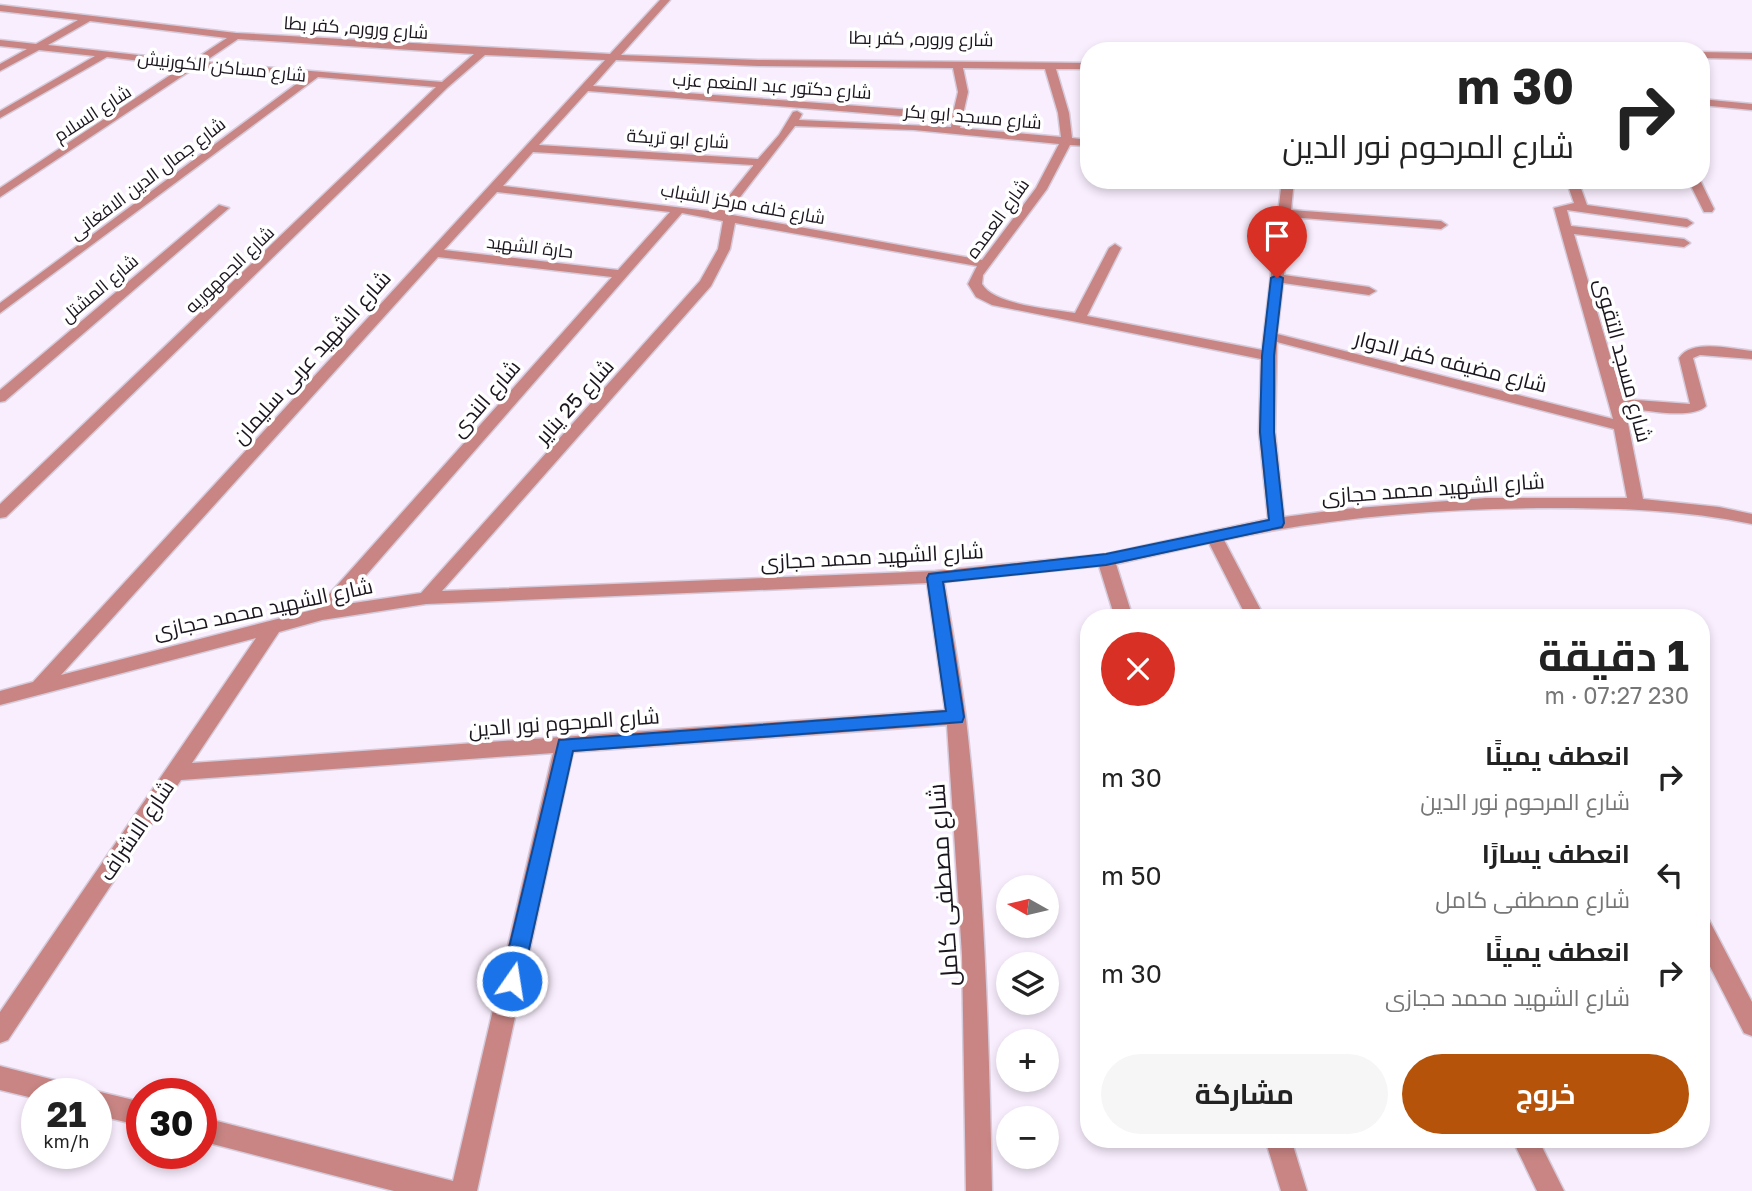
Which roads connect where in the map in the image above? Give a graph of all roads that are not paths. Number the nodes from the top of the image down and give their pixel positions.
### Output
1 (665, 0) edge
2 (0, 8) edge
3 (87, 19) junction
4 (236, 36) junction
5 (0, 43) edge
6 (37, 47) junction
7 (483, 52) junction
8 (106, 54) junction
9 (614, 55) junction
10 (1080, 56) edge
11 (1710, 56) edge
12 (711, 59) junction
13 (1749, 59) edge
14 (1710, 61) edge
15 (196, 64) junction
16 (1080, 66) edge
17 (1050, 67) junction
18 (0, 68) edge
19 (958, 68) junction
20 (1752, 74) edge
21 (315, 75) junction
22 (444, 85) junction
23 (584, 88) junction
24 (1710, 103) edge
25 (800, 105) junction
26 (1752, 107) edge
27 (0, 115) edge
28 (958, 117) junction
29 (792, 123) junction
30 (954, 130) junction
31 (1066, 142) junction
32 (1080, 143) edge
33 (529, 148) junction
34 (759, 164) junction
35 (493, 188) junction
36 (1287, 189) edge
37 (1575, 189) edge
38 (1698, 189) edge
39 (0, 193) edge
40 (223, 208) dead end
41 (1582, 208) junction
42 (679, 209) junction
43 (1708, 209) dead end
44 (1285, 213) junction
45 (725, 216) junction
46 (1687, 223) dead end
47 (1441, 225) dead end
48 (1566, 229) junction
49 (1684, 243) dead end
50 (1115, 248) dead end
51 (435, 253) junction
52 (985, 264) junction
53 (621, 274) junction
54 (1277, 278) junction
55 (1369, 291) dead end
56 (0, 309) edge
57 (1079, 318) junction
58 (1270, 336) junction
59 (1752, 355) edge
60 (1268, 356) junction
61 (0, 398) edge
62 (1617, 402) junction
63 (1621, 426) junction
64 (1636, 503) junction
65 (0, 513) edge
66 (1752, 519) edge
67 (1277, 523) junction
68 (1214, 537) junction
69 (1106, 560) junction
70 (934, 578) junction
71 (426, 598) junction
72 (1121, 609) edge
73 (1251, 609) edge
74 (322, 614) junction
75 (272, 628) junction
76 (40, 686) junction
77 (0, 698) edge
78 (956, 717) junction
79 (565, 744) junction
80 (175, 772) junction
81 (1710, 944) edge
82 (1752, 1025) edge
83 (0, 1032) edge
84 (0, 1078) edge
85 (21, 1083) edge
86 (217, 1133) edge
87 (1281, 1148) edge
88 (1529, 1148) edge
89 (445, 1191) edge
90 (464, 1191) edge
91 (979, 1191) edge
92 (1294, 1191) edge
93 (1551, 1191) edge

1 - 9 street, شارع الشهيد عربى سليمان
2 - 3 street, شارع وروره, كفر بطا
3 - 4 street, شارع وروره, كفر بطا
3 - 6 street
4 - 7 street, شارع وروره, كفر بطا
4 - 15 street, شارع السلام
5 - 6 street, شارع مساكن الكورنيش
6 - 8 street, شارع مساكن الكورنيش
6 - 18 street
7 - 9 street, شارع وروره, كفر بطا
7 - 22 street, شارع الجمهوريه
8 - 15 street, شارع مساكن الكورنيش
8 - 27 street
9 - 12 street, شارع وروره, كفر بطا
9 - 23 street, شارع الشهيد عربى سليمان
10 - 12 street, شارع وروره, كفر بطا
11 - 13 street
12 - 19 street, شارع وروره, كفر بطا
13 - 14 street
13 - 20 street
15 - 21 street, شارع مساكن الكورنيش
15 - 39 street, شارع السلام
16 - 17 street, شارع وروره, كفر بطا
17 - 19 street, شارع وروره, كفر بطا
17 - 31 street
19 - 28 street
21 - 22 street, شارع مساكن الكورنيش
21 - 56 street, شارع جمال الدين الافغانى
22 - 65 street, شارع الجمهوريه
23 - 25 street, شارع دكتور عبد المنعم عزب
23 - 33 street, شارع الشهيد عربى سليمان
24 - 26 street
25 - 28 street, شارع دكتور عبد المنعم عزب
25 - 29 street
28 - 30 street
29 - 30 street, شارع مسجد ابو بكر
29 - 34 street
30 - 31 street, شارع مسجد ابو بكر
31 - 32 street, شارع مسجد ابو بكر
31 - 52 street, شارع العمده
33 - 34 street, شارع ابو تريكة
33 - 35 street, شارع الشهيد عربى سليمان
34 - 45 street
35 - 42 street, شارع خلف مركز الشباب
35 - 51 street, شارع الشهيد عربى سليمان
36 - 44 street
37 - 41 street
38 - 43 street
40 - 61 street, شارع المشتل
41 - 46 street
41 - 48 street
42 - 45 street, شارع خلف مركز الشباب
42 - 53 street, شارع الندى
44 - 47 street
44 - 54 street
45 - 52 street, شارع خلف مركز الشباب
45 - 71 street, شارع 25 يناير
48 - 49 street
48 - 62 street, شارع مسجد التقوى
50 - 57 street
51 - 53 street, حارة الشهيد
51 - 76 street, شارع الشهيد عربى سليمان
52 - 57 street, شارع العمده
53 - 74 street, شارع الندى
54 - 55 street
54 - 58 street
57 - 60 street
58 - 60 street
58 - 63 street, شارع مضيفه كفر الدوار
59 - 62 street
60 - 67 street
62 - 63 street, شارع مسجد التقوى
63 - 64 street, شارع مسجد التقوى
64 - 66 street, شارع الشهيد محمد حجازى
64 - 67 street, شارع الشهيد محمد حجازى
67 - 68 street, شارع الشهيد محمد حجازى
68 - 69 street, شارع الشهيد محمد حجازى
68 - 73 street
69 - 70 street, شارع الشهيد محمد حجازى
69 - 72 street
70 - 71 street, شارع الشهيد محمد حجازى
70 - 78 street, شارع مصطفى كامل
71 - 74 street, شارع الشهيد محمد حجازى
74 - 75 street, شارع الشهيد محمد حجازى
75 - 76 street, شارع الشهيد محمد حجازى
75 - 80 street, شارع الاشراف
76 - 77 street, شارع الشهيد محمد حجازى
78 - 79 street, شارع المرحوم نور الدين
78 - 91 street, شارع مصطفى كامل
79 - 80 street, شارع المرحوم نور الدين
79 - 90 street
80 - 83 street, شارع الاشراف
81 - 82 street
84 - 85 street
86 - 89 street
87 - 92 street
88 - 93 street

